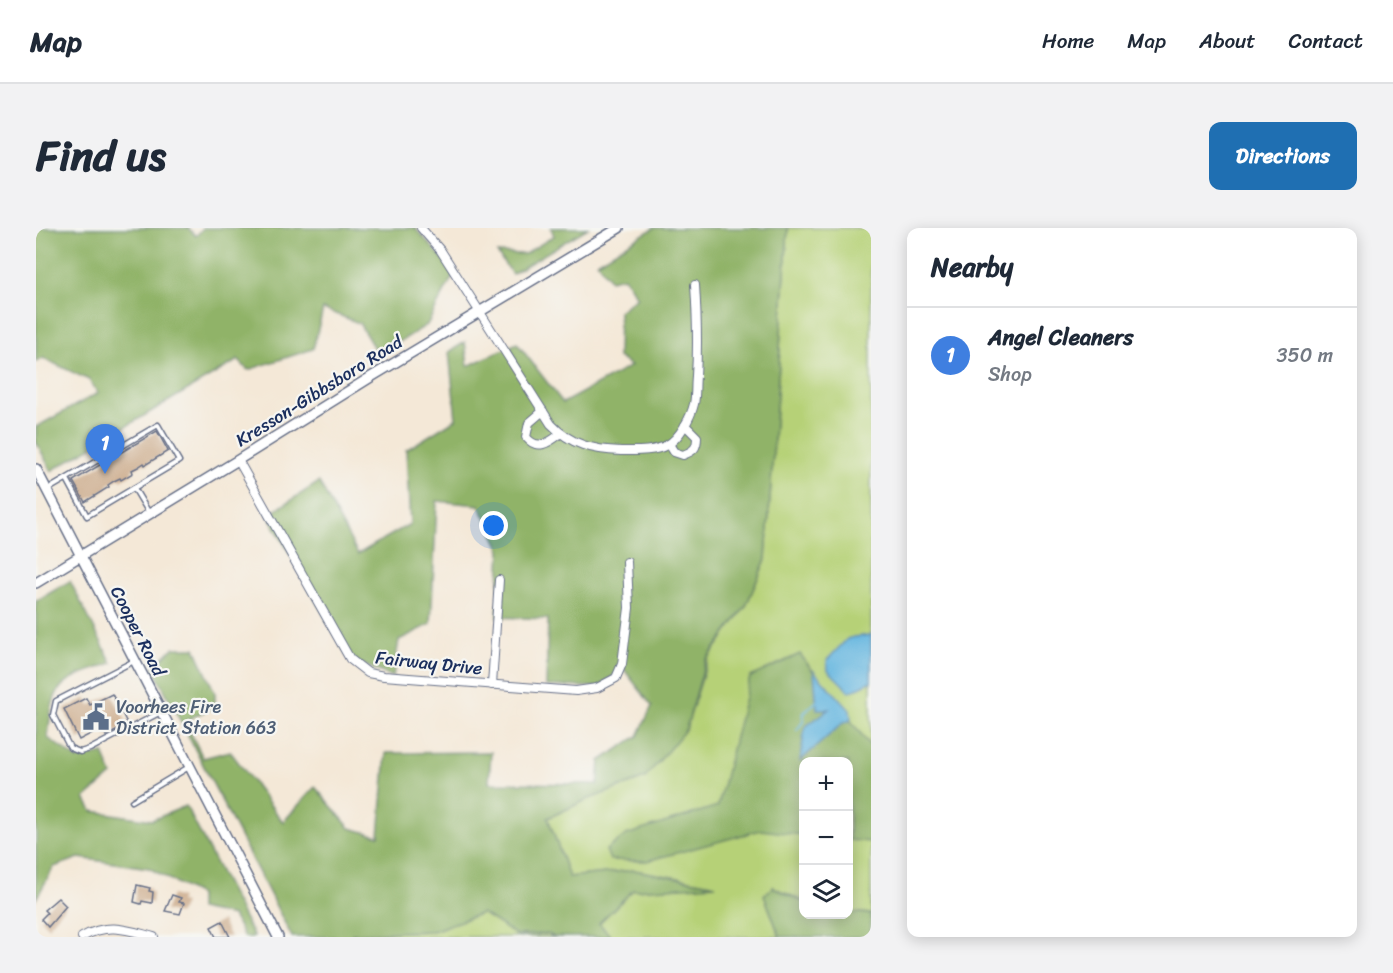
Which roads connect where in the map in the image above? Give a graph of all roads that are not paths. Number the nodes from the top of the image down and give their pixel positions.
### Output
1 (421, 228) edge
2 (619, 228) edge
3 (695, 285) dead end
4 (480, 312) junction
5 (543, 411) junction
6 (685, 425) junction
7 (561, 434) junction
8 (669, 444) junction
9 (238, 460) junction
10 (36, 469) edge
11 (67, 479) junction
12 (134, 488) junction
13 (47, 490) junction
14 (150, 514) junction
15 (81, 556) junction
16 (627, 562) dead end
17 (499, 580) dead end
18 (36, 583) edge
19 (135, 661) junction
20 (492, 685) junction
21 (161, 712) junction
22 (190, 767) junction
23 (132, 801) dead end
24 (82, 937) edge
25 (154, 937) edge
26 (278, 937) edge

1 - 4 street
2 - 4 street, Kresson-Gibbsboro Road
3 - 6 street
4 - 5 street
4 - 9 street, Kresson-Gibbsboro Road
5 - 7 street
5 - 7 street
6 - 8 street
6 - 8 street
7 - 8 street
9 - 14 street, Kresson-Gibbsboro Road
9 - 20 street, Fairway Drive
10 - 13 street, Cooper Road
11 - 12 lane
11 - 12 lane
11 - 13 lane
12 - 14 lane
13 - 15 street, Cooper Road
14 - 15 street, Kresson-Gibbsboro Road
15 - 18 street, Kresson-Gibbsboro Road
15 - 19 street, Cooper Road
16 - 20 street, Fairway Drive
17 - 20 street
19 - 21 street, Cooper Road
19 - 21 lane
21 - 22 street, Cooper Road
22 - 23 lane
22 - 26 street, Cooper Road
24 - 25 street

